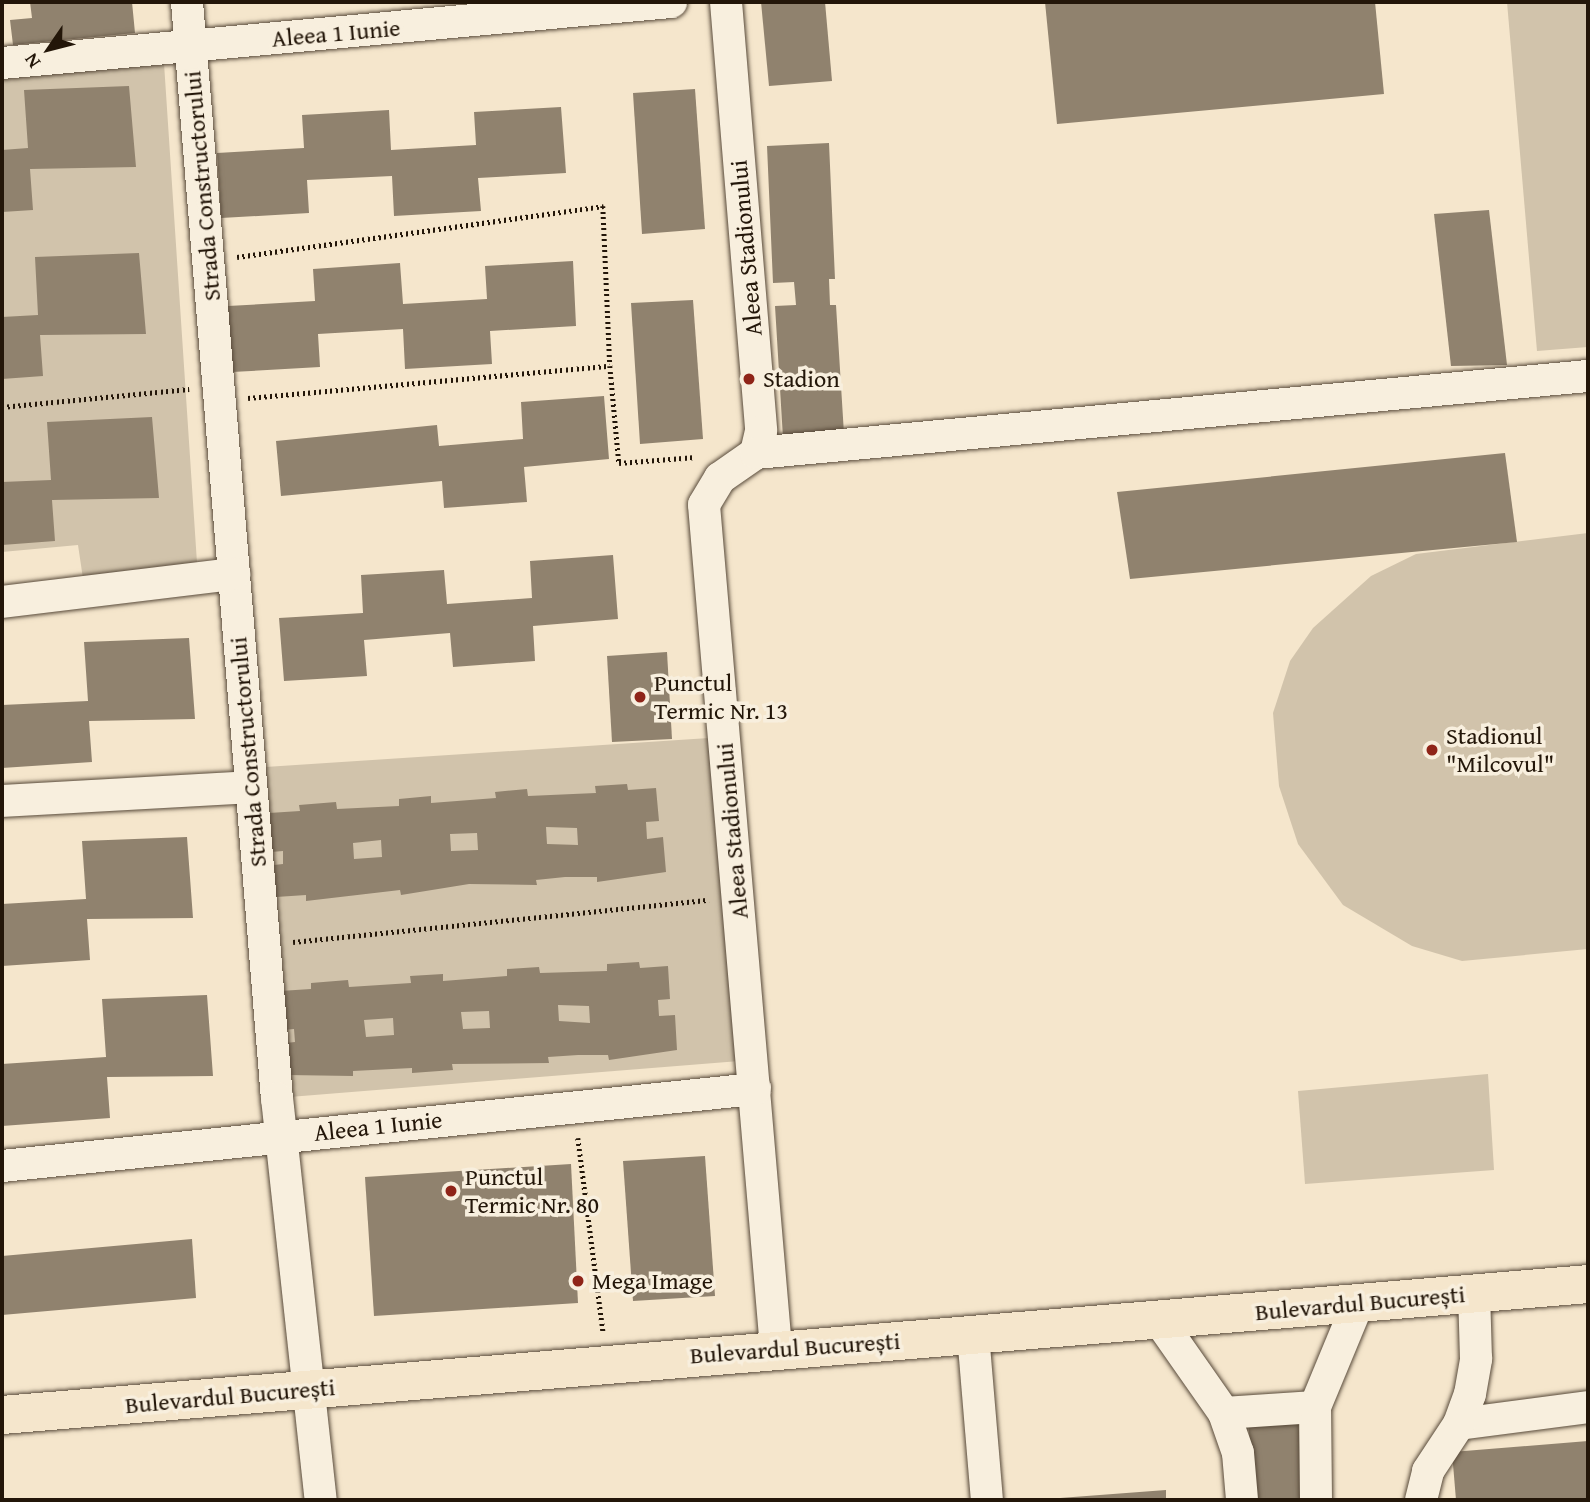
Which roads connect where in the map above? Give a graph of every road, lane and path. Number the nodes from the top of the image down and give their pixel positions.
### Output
1 (187, 2) edge
2 (671, 2) edge
3 (726, 2) edge
4 (190, 46) junction
5 (2, 62) edge
6 (208, 261) junction
7 (610, 366) junction
8 (1588, 376) edge
9 (219, 393) junction
10 (2, 407) edge
11 (756, 453) junction
12 (701, 457) dead end
13 (234, 574) junction
14 (2, 602) edge
15 (251, 787) junction
16 (2, 801) edge
17 (738, 898) junction
18 (264, 945) junction
19 (755, 1089) junction
20 (574, 1107) junction
21 (280, 1135) junction
22 (2, 1166) edge
23 (1588, 1284) edge
24 (1474, 1293) junction
25 (1358, 1303) junction
26 (1159, 1320) junction
27 (973, 1334) junction
28 (776, 1349) junction
29 (607, 1363) junction
30 (309, 1389) junction
31 (1315, 1407) junction
32 (1588, 1407) edge
33 (1224, 1413) junction
34 (2, 1415) edge
35 (1459, 1424) junction
36 (321, 1500) edge
37 (987, 1500) edge
38 (1242, 1500) edge
39 (1315, 1500) edge
40 (1421, 1500) edge

1 - 4 street, Strada Constructorului
2 - 4 street, Aleea 1 Iunie
3 - 11 street, Aleea Stadionului
4 - 5 street, Aleea 1 Iunie
4 - 6 street, Strada Constructorului
6 - 7 path
6 - 9 street, Strada Constructorului
7 - 9 path
7 - 12 path
8 - 11 street
9 - 10 path
9 - 13 street, Strada Constructorului
11 - 17 street, Aleea Stadionului
13 - 14 street
13 - 15 street, Strada Constructorului
15 - 16 street
15 - 18 street, Strada Constructorului
17 - 18 path
17 - 19 street, Aleea Stadionului
18 - 21 street, Strada Constructorului
19 - 20 street, Aleea 1 Iunie
19 - 28 street, Aleea Stadionului
20 - 21 street, Aleea 1 Iunie
20 - 29 path
21 - 22 street, Aleea 1 Iunie
21 - 30 street, Strada Constructorului
23 - 24 main road, Bulevardul București
24 - 25 main road, Bulevardul București
24 - 35 street
25 - 26 main road, Bulevardul București
25 - 31 street
26 - 27 main road, Bulevardul București
26 - 33 street
27 - 28 main road, Bulevardul București
27 - 37 street
28 - 29 main road, Bulevardul București
29 - 30 main road, Bulevardul București
30 - 34 main road, Bulevardul București
30 - 36 street, Strada Constructorului
31 - 33 street
31 - 39 street
32 - 35 street
33 - 38 street
35 - 40 street

